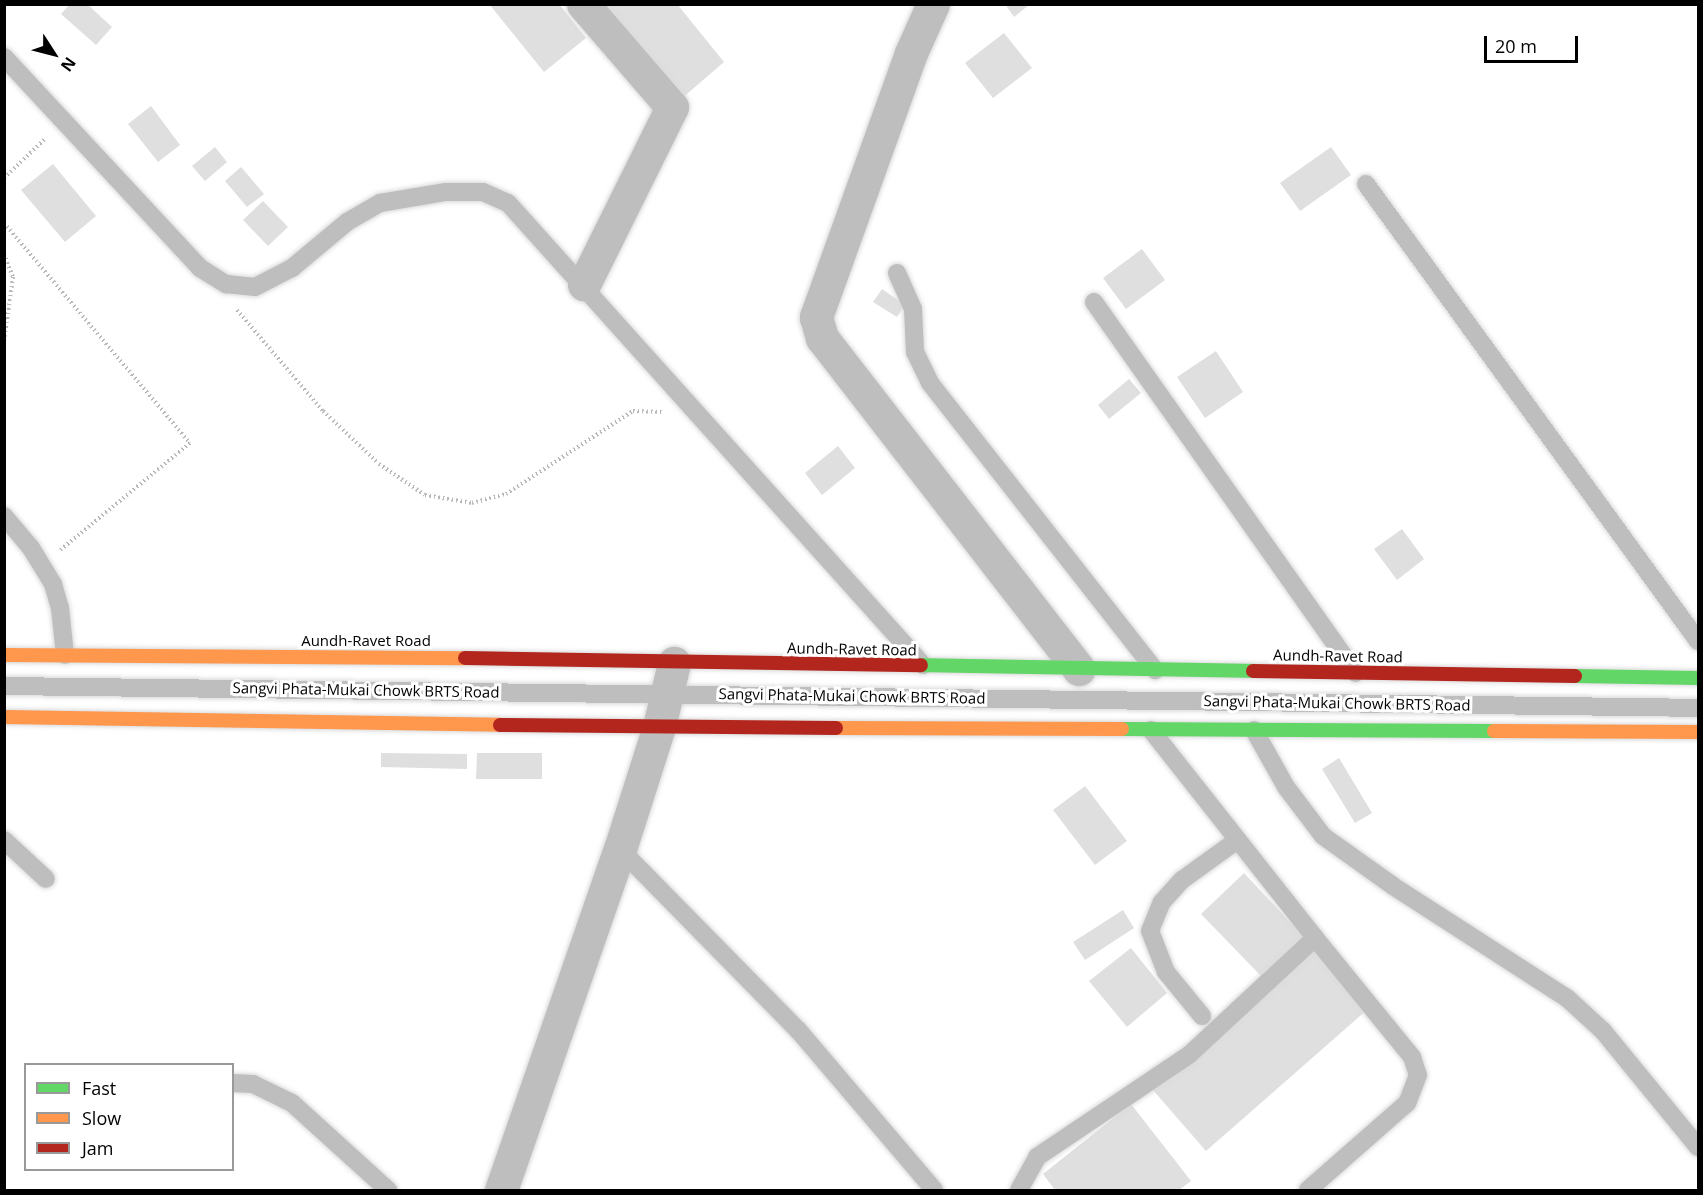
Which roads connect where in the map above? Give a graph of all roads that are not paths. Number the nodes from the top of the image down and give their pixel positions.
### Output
1 (583, 4) edge
2 (933, 4) edge
3 (4, 57) edge
4 (1366, 184) dead end
5 (897, 273) dead end
6 (584, 284) junction
7 (1094, 303) dead end
8 (4, 516) edge
9 (1698, 641) edge
10 (4, 655) edge
11 (65, 655) junction
12 (924, 666) junction
13 (1079, 669) junction
14 (1155, 670) junction
15 (1356, 673) junction
16 (670, 678) junction
17 (1698, 678) edge
18 (4, 686) edge
19 (1698, 708) edge
20 (4, 717) edge
21 (659, 727) junction
22 (1151, 730) junction
23 (1254, 730) junction
24 (1698, 732) edge
25 (4, 840) edge
26 (1236, 841) junction
27 (620, 849) junction
28 (46, 879) dead end
29 (1315, 938) junction
30 (1202, 1016) dead end
31 (234, 1083) edge
32 (1698, 1148) edge
33 (503, 1189) edge
34 (388, 1191) edge
35 (934, 1191) edge
36 (1019, 1191) edge
37 (1308, 1191) edge

1 - 6 street
2 - 13 street
3 - 6 lane
4 - 9 lane
5 - 14 lane
6 - 12 lane
7 - 15 lane
8 - 11 lane
10 - 11 main road, Aundh-Ravet Road
11 - 16 main road, Aundh-Ravet Road
12 - 13 main road, Aundh-Ravet Road
12 - 16 main road, Aundh-Ravet Road
13 - 14 main road, Aundh-Ravet Road
14 - 15 main road, Aundh-Ravet Road
15 - 17 main road, Aundh-Ravet Road
16 - 18 lane, Sangvi Phata-Mukai Chowk BRTS Road
16 - 19 lane, Sangvi Phata-Mukai Chowk BRTS Road
16 - 21 street
20 - 21 main road
21 - 22 main road
21 - 27 street
22 - 23 main road
22 - 26 lane
23 - 24 main road
23 - 32 lane
25 - 28 lane
26 - 29 lane
26 - 30 lane
27 - 33 street
27 - 35 lane
29 - 36 lane
29 - 37 lane
31 - 34 lane

